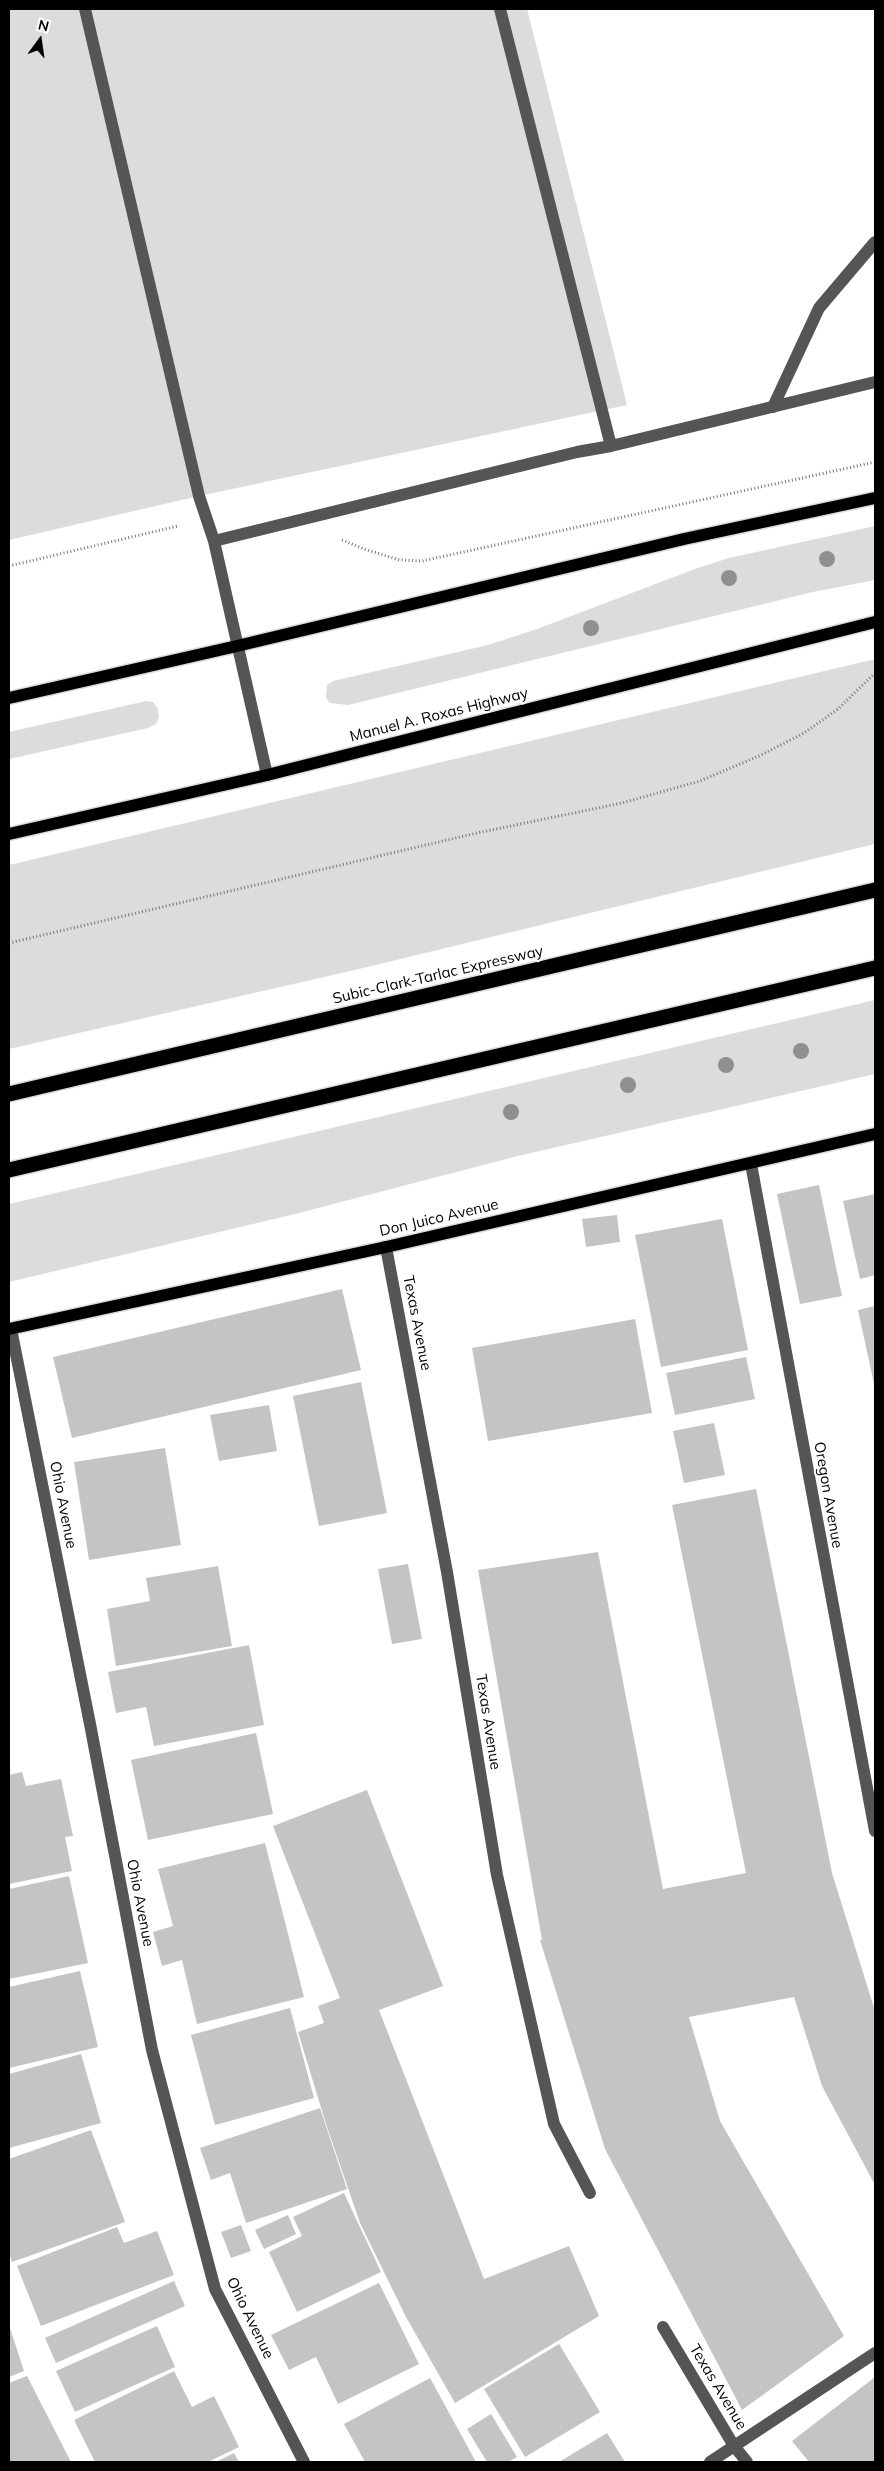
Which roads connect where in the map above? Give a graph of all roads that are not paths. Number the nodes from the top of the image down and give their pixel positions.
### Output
1 (85, 9) edge
2 (500, 9) edge
3 (875, 242) edge
4 (875, 382) edge
5 (773, 407) junction
6 (611, 446) junction
7 (875, 498) edge
8 (214, 542) junction
9 (875, 622) edge
10 (237, 646) junction
11 (9, 698) edge
12 (266, 775) junction
13 (9, 834) edge
14 (875, 890) edge
15 (875, 968) edge
16 (9, 1094) edge
17 (875, 1134) edge
18 (750, 1164) junction
19 (9, 1170) edge
20 (386, 1247) junction
21 (10, 1329) edge
22 (875, 1832) edge
23 (590, 2193) dead end
24 (663, 2327) dead end
25 (875, 2353) edge
26 (734, 2446) junction
27 (304, 2462) edge
28 (710, 2462) edge
29 (747, 2462) edge

1 - 8 street
2 - 6 street
3 - 5 street
4 - 5 street
5 - 6 street
6 - 8 street
7 - 10 main road
8 - 10 street
9 - 12 main road, Manuel A. Roxas Highway
10 - 11 main road
10 - 12 street
12 - 13 main road, Manuel A. Roxas Highway
14 - 16 highway, Subic-Clark-Tarlac Expressway
15 - 19 highway
17 - 18 main road, Don Juico Avenue
18 - 20 main road, Don Juico Avenue
18 - 22 street, Oregon Avenue
20 - 21 main road, Don Juico Avenue
20 - 23 street, Texas Avenue
21 - 27 street, Ohio Avenue
24 - 26 street, Texas Avenue
25 - 26 street
26 - 28 street
26 - 29 street, Texas Avenue

